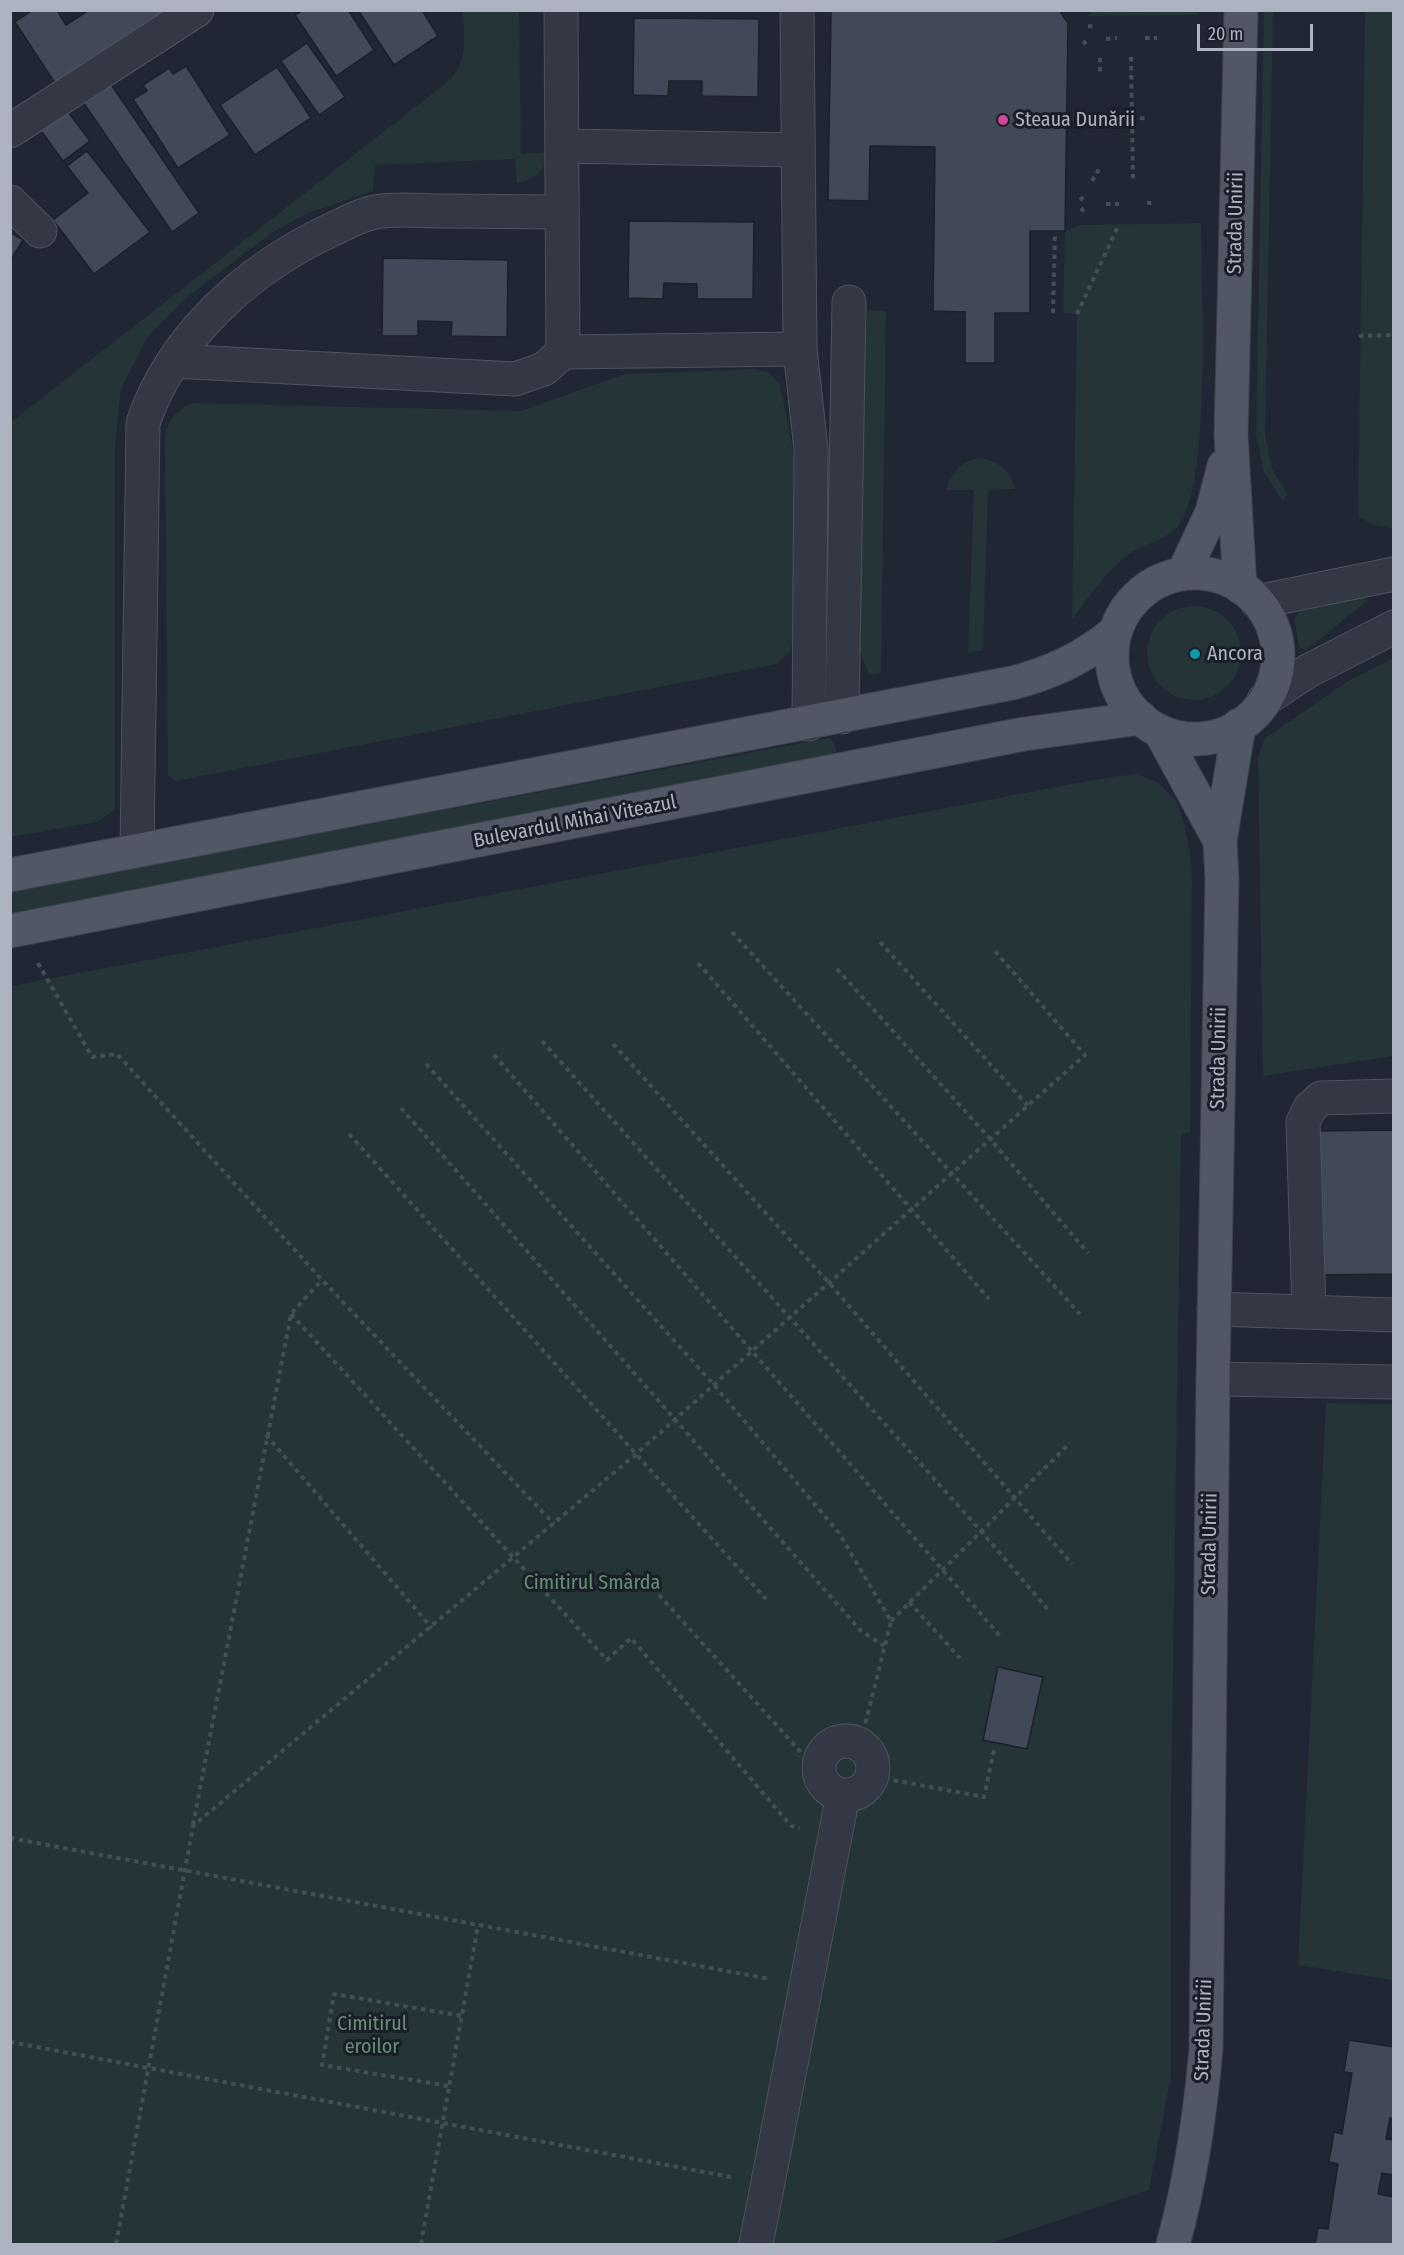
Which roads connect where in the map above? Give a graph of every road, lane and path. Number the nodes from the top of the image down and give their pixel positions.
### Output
1 (197, 10) edge
2 (561, 10) edge
3 (797, 10) edge
4 (1241, 10) edge
5 (1088, 26) dead end
6 (1096, 27) dead end
7 (1117, 38) dead end
8 (1145, 38) dead end
9 (1157, 38) dead end
10 (1106, 39) dead end
11 (1083, 41) dead end
12 (1089, 47) dead end
13 (1131, 57) dead end
14 (1100, 58) dead end
15 (1100, 72) dead end
16 (1102, 118) dead end
17 (1132, 118) junction
18 (1148, 118) dead end
19 (1068, 119) dead end
20 (1113, 119) dead end
21 (10, 131) edge
22 (562, 146) junction
23 (798, 150) junction
24 (1101, 166) dead end
25 (1133, 180) dead end
26 (1092, 181) dead end
27 (1084, 196) dead end
28 (1080, 200) dead end
29 (10, 202) edge
30 (1147, 203) dead end
31 (1106, 204) dead end
32 (1119, 204) dead end
33 (1156, 204) dead end
34 (562, 212) junction
35 (1119, 224) dead end
36 (40, 231) dead end
37 (1055, 232) dead end
38 (849, 302) dead end
39 (1053, 313) dead end
40 (1077, 314) dead end
41 (1394, 335) edge
42 (1359, 336) dead end
43 (800, 350) junction
44 (563, 352) junction
45 (174, 362) junction
46 (1232, 435) junction
47 (1183, 574) junction
48 (1394, 574) edge
49 (1249, 594) junction
50 (1394, 627) edge
51 (1115, 633) junction
52 (1264, 700) junction
53 (842, 717) junction
54 (809, 724) junction
55 (1150, 724) junction
56 (1239, 725) junction
57 (1220, 841) junction
58 (137, 850) junction
59 (10, 875) edge
60 (10, 931) edge
61 (732, 932) dead end
62 (880, 942) dead end
63 (994, 950) dead end
64 (38, 963) dead end
65 (698, 963) dead end
66 (837, 969) dead end
67 (542, 1041) dead end
68 (613, 1044) dead end
69 (494, 1056) dead end
70 (426, 1064) dead end
71 (1394, 1096) edge
72 (1028, 1106) junction
73 (401, 1108) dead end
74 (349, 1134) dead end
75 (991, 1140) junction
76 (952, 1174) junction
77 (914, 1209) junction
78 (1088, 1253) dead end
79 (322, 1280) junction
80 (830, 1284) junction
81 (989, 1299) dead end
82 (1214, 1309) junction
83 (1309, 1311) junction
84 (291, 1314) junction
85 (1080, 1314) dead end
86 (1394, 1315) edge
87 (790, 1319) junction
88 (754, 1352) junction
89 (1213, 1379) junction
90 (1394, 1382) edge
91 (714, 1385) junction
92 (674, 1420) junction
93 (266, 1435) junction
94 (1070, 1443) dead end
95 (635, 1455) junction
96 (1014, 1497) junction
97 (554, 1524) junction
98 (981, 1531) junction
99 (514, 1557) junction
100 (1072, 1564) dead end
101 (942, 1571) junction
102 (659, 1595) dead end
103 (766, 1599) dead end
104 (909, 1602) junction
105 (1049, 1611) dead end
106 (891, 1621) junction
107 (432, 1628) junction
108 (1000, 1636) dead end
109 (884, 1646) junction
110 (960, 1658) dead end
111 (860, 1745) junction
112 (994, 1750) dead end
113 (819, 1772) junction
114 (872, 1776) junction
115 (843, 1795) junction
116 (193, 1826) junction
117 (835, 1834) junction
118 (10, 1838) edge
119 (183, 1871) junction
120 (478, 1925) junction
121 (806, 1986) junction
122 (462, 2016) junction
123 (10, 2042) edge
124 (148, 2067) junction
125 (448, 2086) junction
126 (442, 2122) junction
127 (767, 2184) junction
128 (116, 2244) edge
129 (421, 2244) edge
130 (756, 2244) edge
131 (1173, 2244) edge

1 - 21 street
2 - 22 street
3 - 23 street
4 - 46 main road, Strada Unirii
5 - 6 path
7 - 10 path
8 - 9 path
11 - 12 path
13 - 17 path
14 - 15 path
16 - 19 path
17 - 18 path
17 - 20 path
17 - 25 path
22 - 23 street
22 - 34 street
23 - 43 street
24 - 26 path
27 - 28 path
29 - 36 street
30 - 33 path
31 - 32 path
34 - 44 street
34 - 45 street
35 - 40 path
37 - 39 path
38 - 53 street
41 - 42 path
43 - 44 street
43 - 54 street
44 - 45 street
45 - 58 street
46 - 47 main road, Strada Unirii
46 - 49 main road, Strada Unirii
47 - 49 main road
47 - 51 main road
48 - 49 street
49 - 52 main road
50 - 52 street
51 - 53 main road
51 - 55 main road
52 - 56 main road
53 - 54 main road
54 - 58 main road
55 - 56 main road
55 - 57 main road, Strada Unirii
55 - 60 main road, Bulevardul Mihai Viteazul
56 - 57 main road, Strada Unirii
57 - 82 main road, Strada Unirii
58 - 59 main road
61 - 76 path
62 - 72 path
63 - 72 path
64 - 79 path
65 - 77 path
66 - 75 path
67 - 87 path
68 - 80 path
69 - 88 path
70 - 91 path
71 - 83 street
72 - 75 path
73 - 92 path
74 - 95 path
75 - 76 path
75 - 78 path
76 - 77 path
76 - 85 path
77 - 80 path
77 - 81 path
79 - 84 path
79 - 97 path
80 - 87 path
80 - 96 path
82 - 83 street
82 - 89 main road, Strada Unirii
83 - 86 street
84 - 93 path
84 - 99 path
87 - 88 path
87 - 98 path
88 - 91 path
88 - 101 path
89 - 90 street
89 - 131 main road, Strada Unirii
91 - 92 path
91 - 106 path
92 - 95 path
92 - 109 path
93 - 107 path
93 - 116 path
94 - 96 path
95 - 97 path
95 - 103 path
96 - 98 path
96 - 100 path
97 - 99 path
98 - 101 path
98 - 105 path
99 - 107 path
99 - 117 path
101 - 104 path
101 - 108 path
102 - 113 path
104 - 106 path
104 - 110 path
106 - 109 path
107 - 116 path
109 - 111 path
111 - 113 street
111 - 114 street
112 - 114 path
113 - 115 street
114 - 115 street
115 - 117 street
116 - 119 path
117 - 121 street
118 - 119 path
119 - 120 path
119 - 124 path
120 - 121 path
120 - 122 path
121 - 127 street
122 - 125 path
122 - 125 path
123 - 124 path
124 - 126 path
124 - 128 path
125 - 126 path
126 - 127 path
126 - 129 path
127 - 130 street

